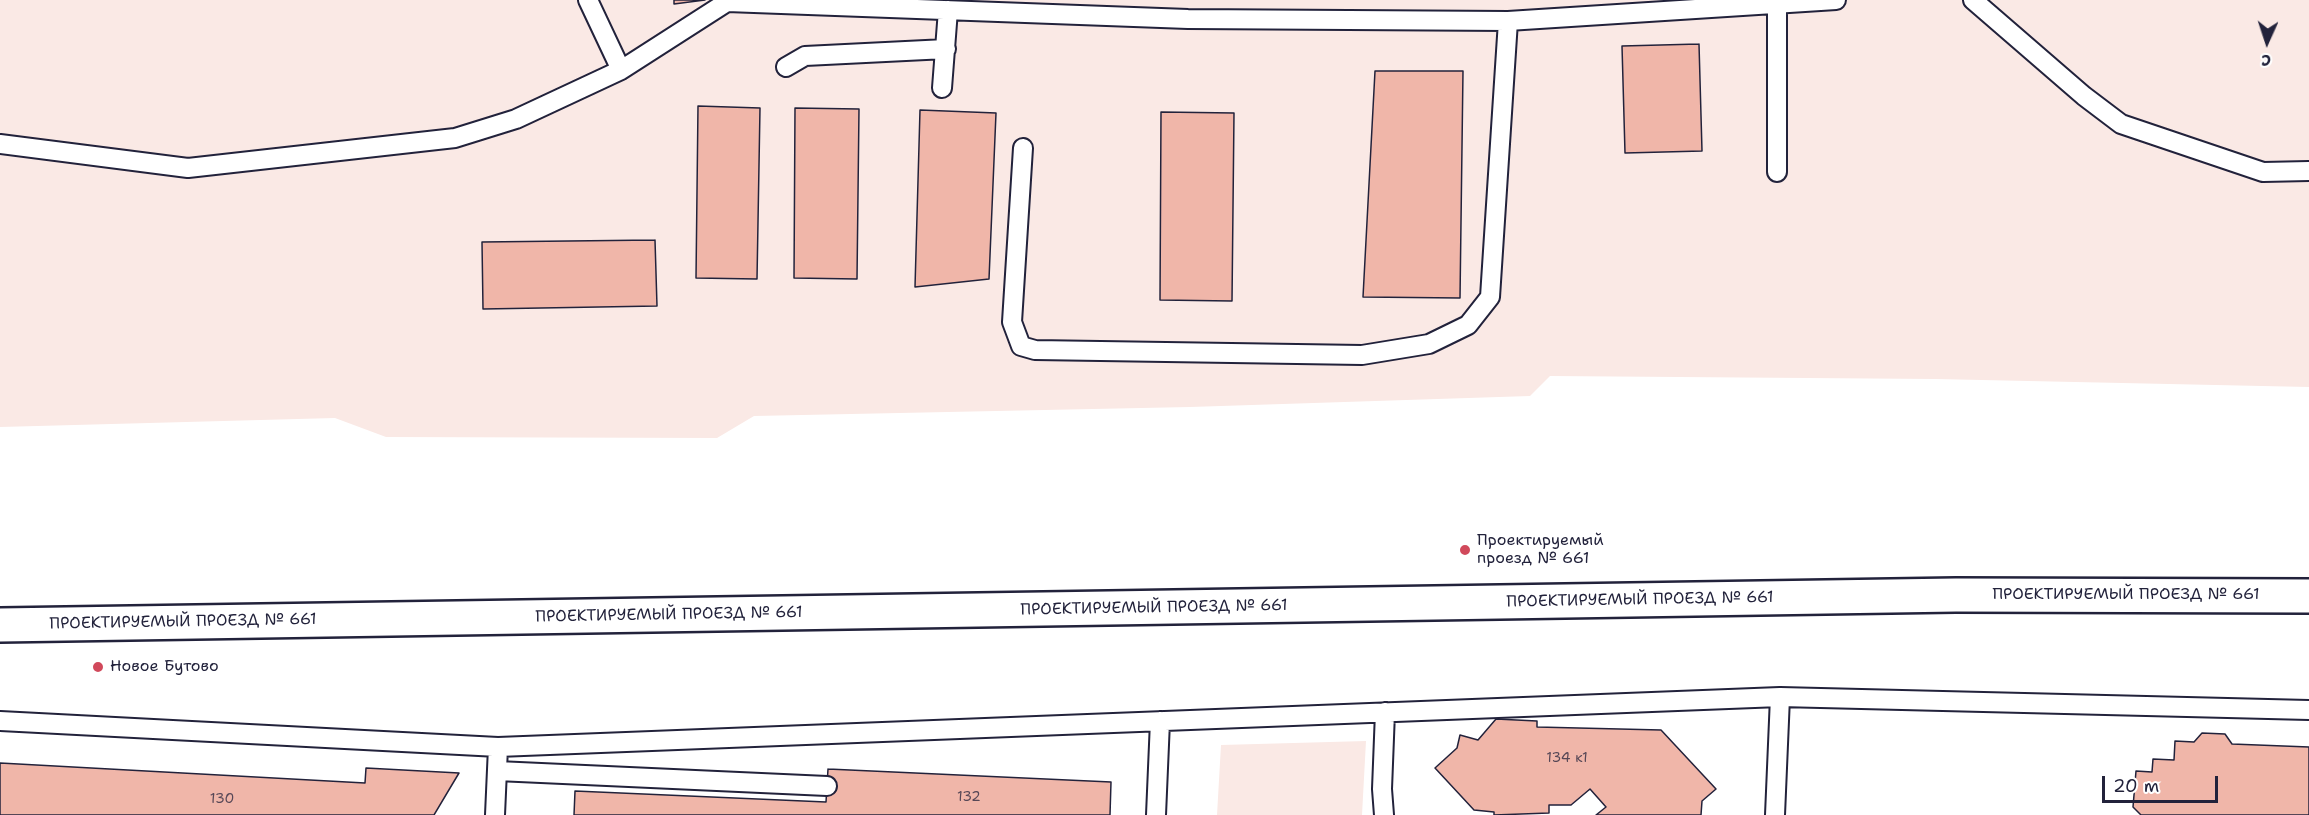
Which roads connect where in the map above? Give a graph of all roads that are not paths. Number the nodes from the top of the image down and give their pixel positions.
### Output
1 (588, 0) edge
2 (1836, 0) edge
3 (1973, 0) edge
4 (727, 1) edge
5 (1777, 4) junction
6 (948, 10) junction
7 (1508, 21) junction
8 (946, 49) junction
9 (786, 67) dead end
10 (621, 70) junction
11 (942, 88) dead end
12 (0, 144) edge
13 (1023, 148) dead end
14 (2309, 171) edge
15 (1777, 172) dead end
16 (2309, 596) edge
17 (0, 625) edge
18 (1780, 697) junction
19 (2309, 710) edge
20 (1385, 712) junction
21 (0, 721) edge
22 (1161, 721) junction
23 (498, 747) junction
24 (497, 771) junction
25 (827, 786) dead end
26 (495, 815) edge
27 (1156, 815) edge
28 (1384, 815) edge
29 (1775, 815) edge

1 - 10 lane
2 - 5 lane
3 - 14 lane
4 - 6 lane
4 - 10 lane
5 - 7 lane
5 - 15 lane
6 - 7 lane
6 - 8 lane
7 - 13 lane
8 - 9 lane
8 - 11 lane
10 - 12 lane
16 - 17 main road, ПРОЕКТИРУЕМЫЙ ПРОЕЗД № 661
18 - 19 lane
18 - 20 lane
18 - 29 lane
20 - 22 lane
20 - 28 lane
21 - 23 lane
22 - 23 lane
22 - 27 lane
23 - 24 lane
24 - 25 lane
24 - 26 lane

